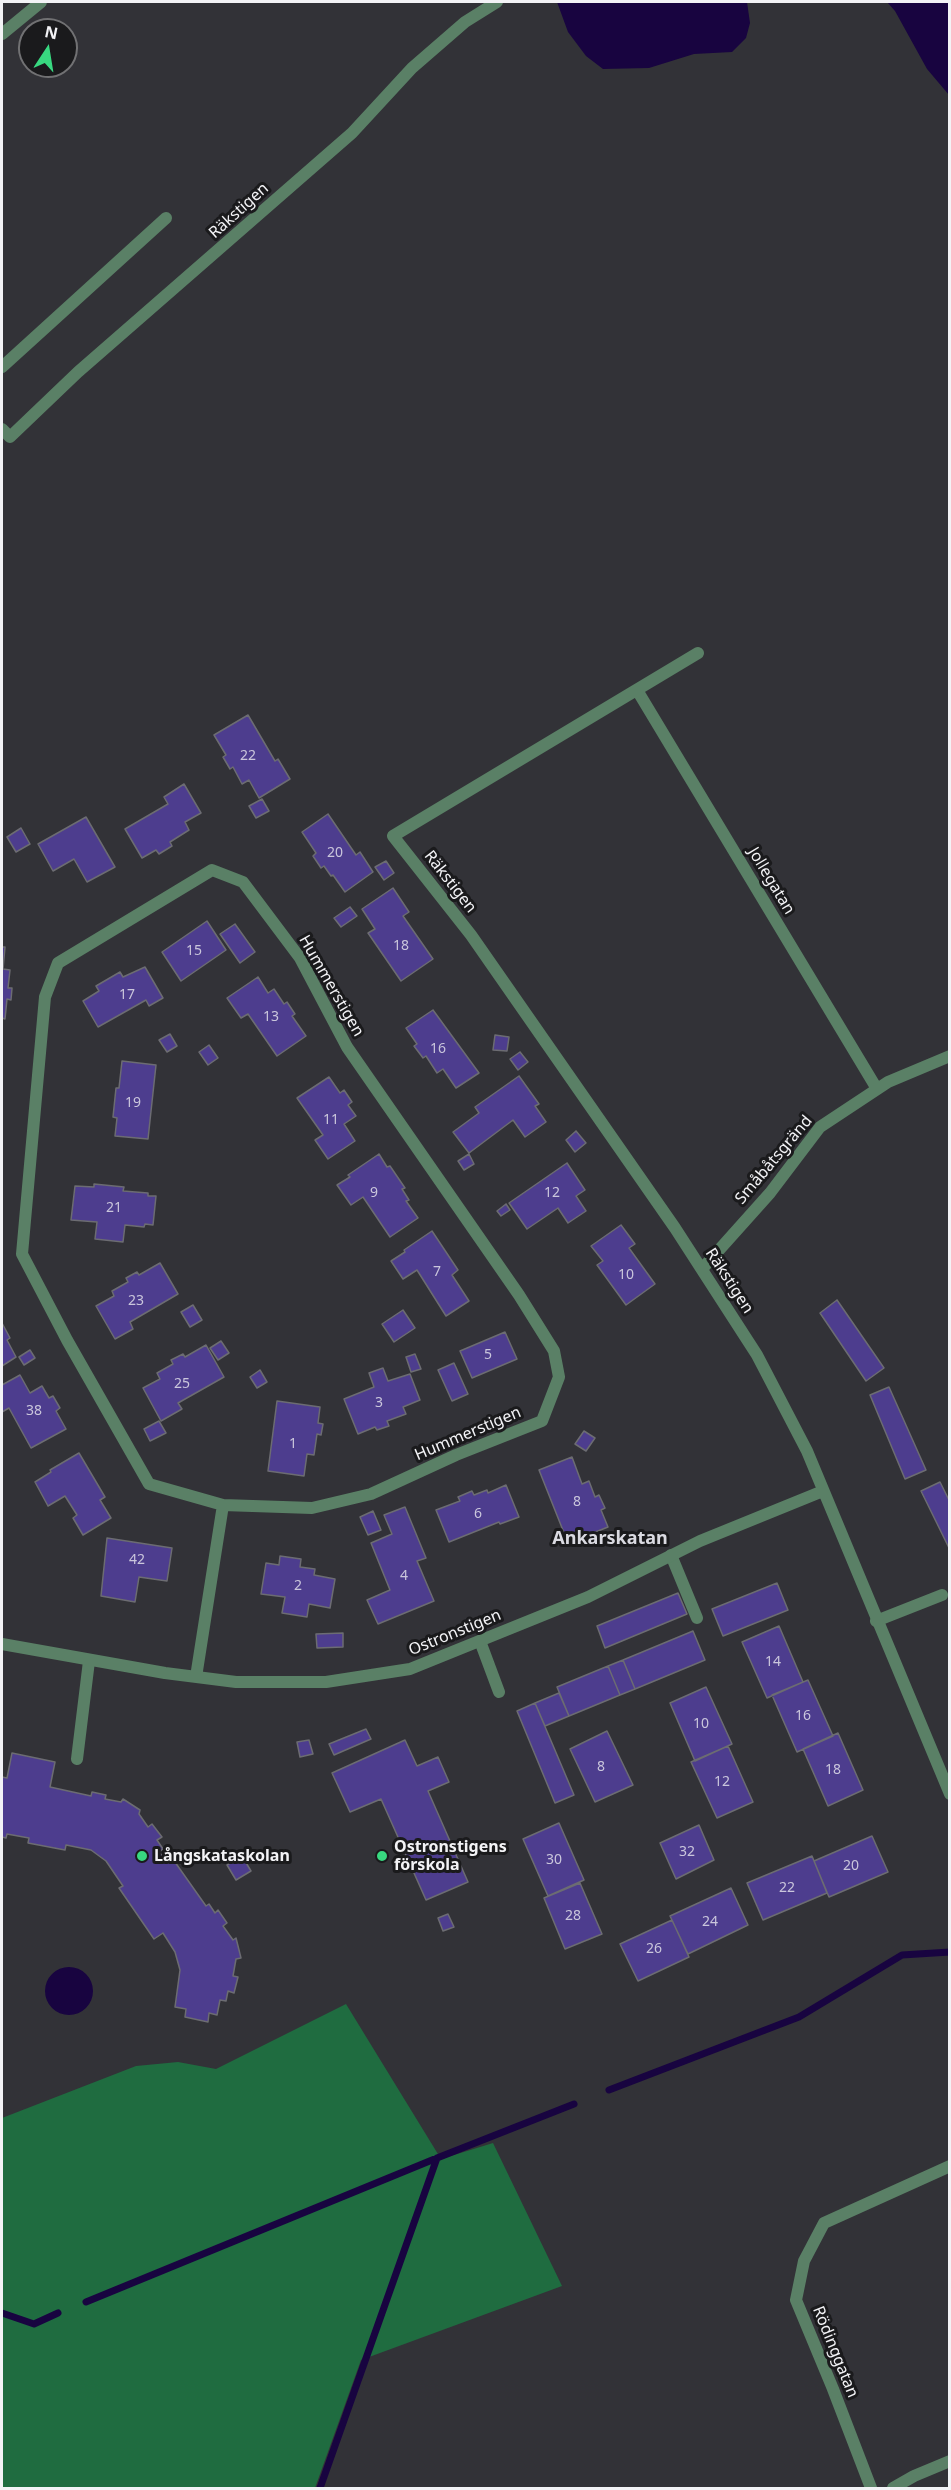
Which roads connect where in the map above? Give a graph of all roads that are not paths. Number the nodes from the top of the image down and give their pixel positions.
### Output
1 (40, 2) edge
2 (497, 2) edge
3 (2, 34) edge
4 (166, 218) dead end
5 (2, 367) edge
6 (2, 429) edge
7 (698, 653) dead end
8 (637, 690) junction
9 (950, 1056) edge
10 (877, 1089) junction
11 (702, 1269) junction
12 (823, 1491) junction
13 (223, 1505) junction
14 (671, 1556) junction
15 (942, 1595) dead end
16 (697, 1618) dead end
17 (876, 1621) junction
18 (480, 1641) junction
19 (2, 1644) edge
20 (89, 1660) junction
21 (196, 1677) junction
22 (500, 1692) dead end
23 (77, 1759) dead end
24 (950, 1794) edge
25 (950, 2166) edge
26 (948, 2466) edge
27 (870, 2488) edge
28 (893, 2488) edge

1 - 3 street
2 - 6 street, Räkstigen
4 - 5 street
7 - 8 street
8 - 10 street, Jollegatan
8 - 11 street, Räkstigen
9 - 10 street, Småbåtsgränd
10 - 11 street, Småbåtsgränd
11 - 12 street, Räkstigen
12 - 14 street, Ostronstigen
12 - 17 street, Räkstigen
13 - 13 street, Hummerstigen
13 - 21 street
14 - 16 street
14 - 18 street, Ostronstigen
15 - 17 street
17 - 24 street, Räkstigen
18 - 21 street, Ostronstigen
18 - 22 street
19 - 20 street, Ostronstigen
20 - 21 street, Ostronstigen
20 - 23 street
25 - 27 street, Rödinggatan
26 - 28 street

